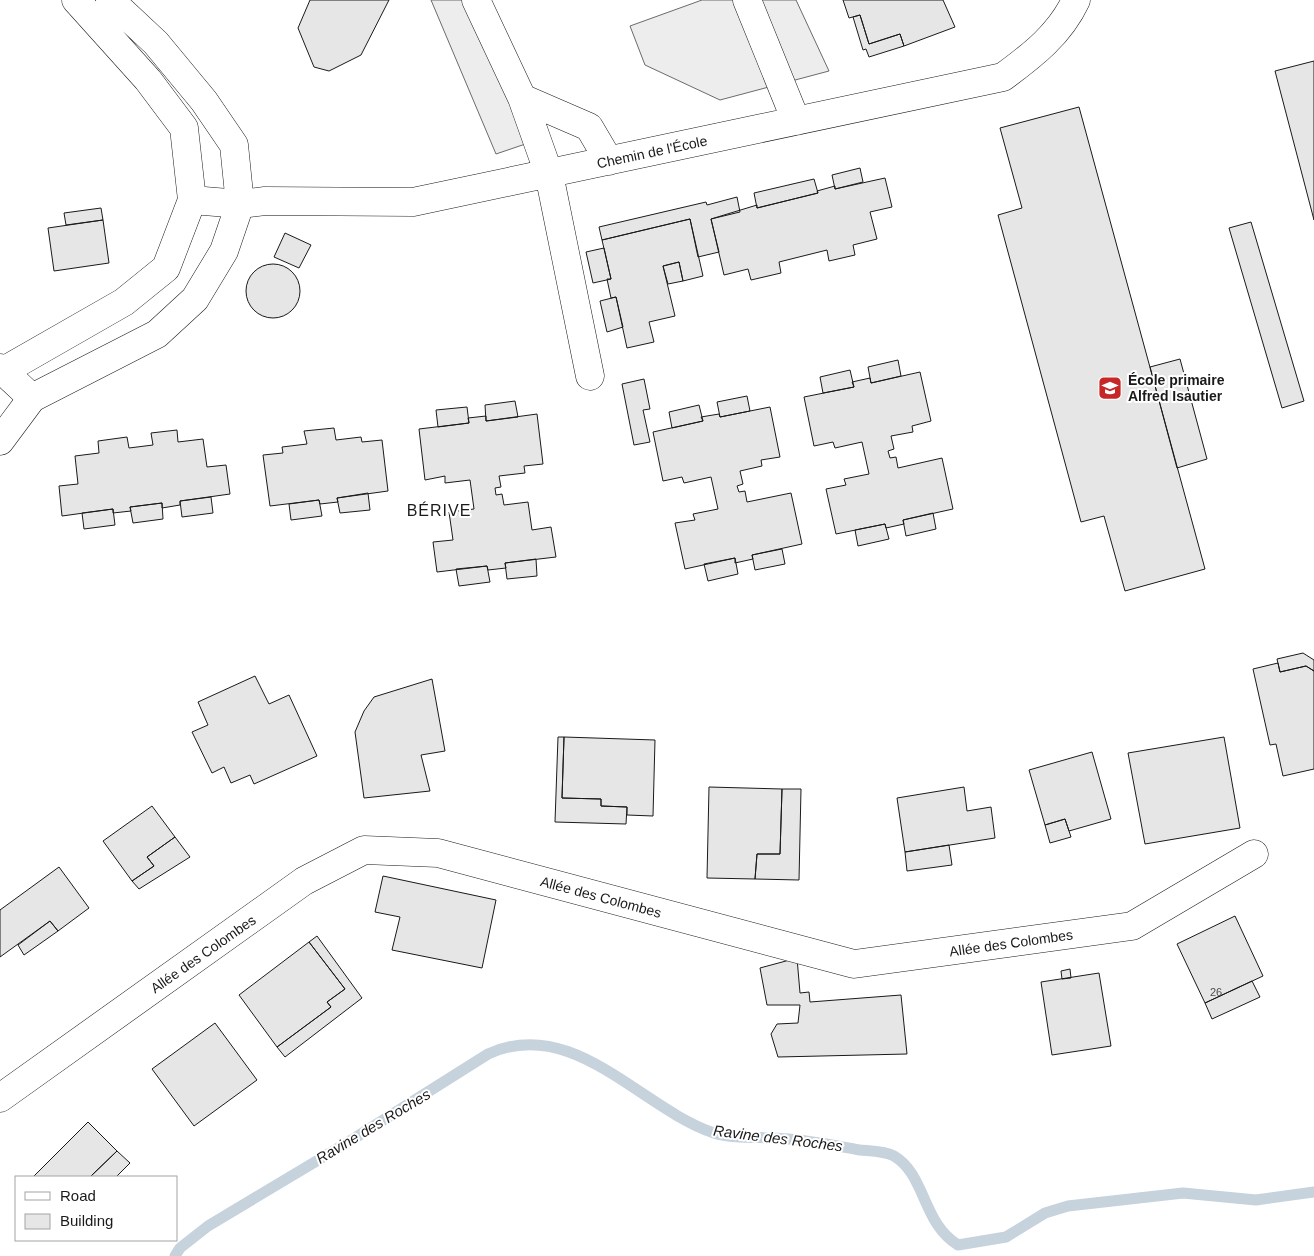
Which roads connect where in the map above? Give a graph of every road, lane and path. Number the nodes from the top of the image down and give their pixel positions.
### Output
1 (76, 0) edge
2 (110, 0) edge
3 (476, 0) edge
4 (747, 0) edge
5 (1076, 0) edge
6 (522, 98) junction
7 (796, 121) junction
8 (609, 161) junction
9 (549, 174) junction
10 (192, 200) junction
11 (240, 204) junction
12 (1, 370) edge
13 (590, 376) dead end
14 (32, 398) junction
15 (0, 441) edge
16 (1254, 854) dead end
17 (0, 1098) edge

1 - 10 street
2 - 11 street
3 - 6 street
4 - 7 street
5 - 7 street, Chemin de l'École
6 - 8 street
6 - 9 street
7 - 8 street, Chemin de l'École
8 - 9 street, Chemin de l'École
9 - 11 street, Chemin de l'École
9 - 13 street
10 - 11 street, Chemin de l'École
10 - 12 street
11 - 14 street
12 - 14 street
14 - 15 street
16 - 17 street, Allée des Colombes

